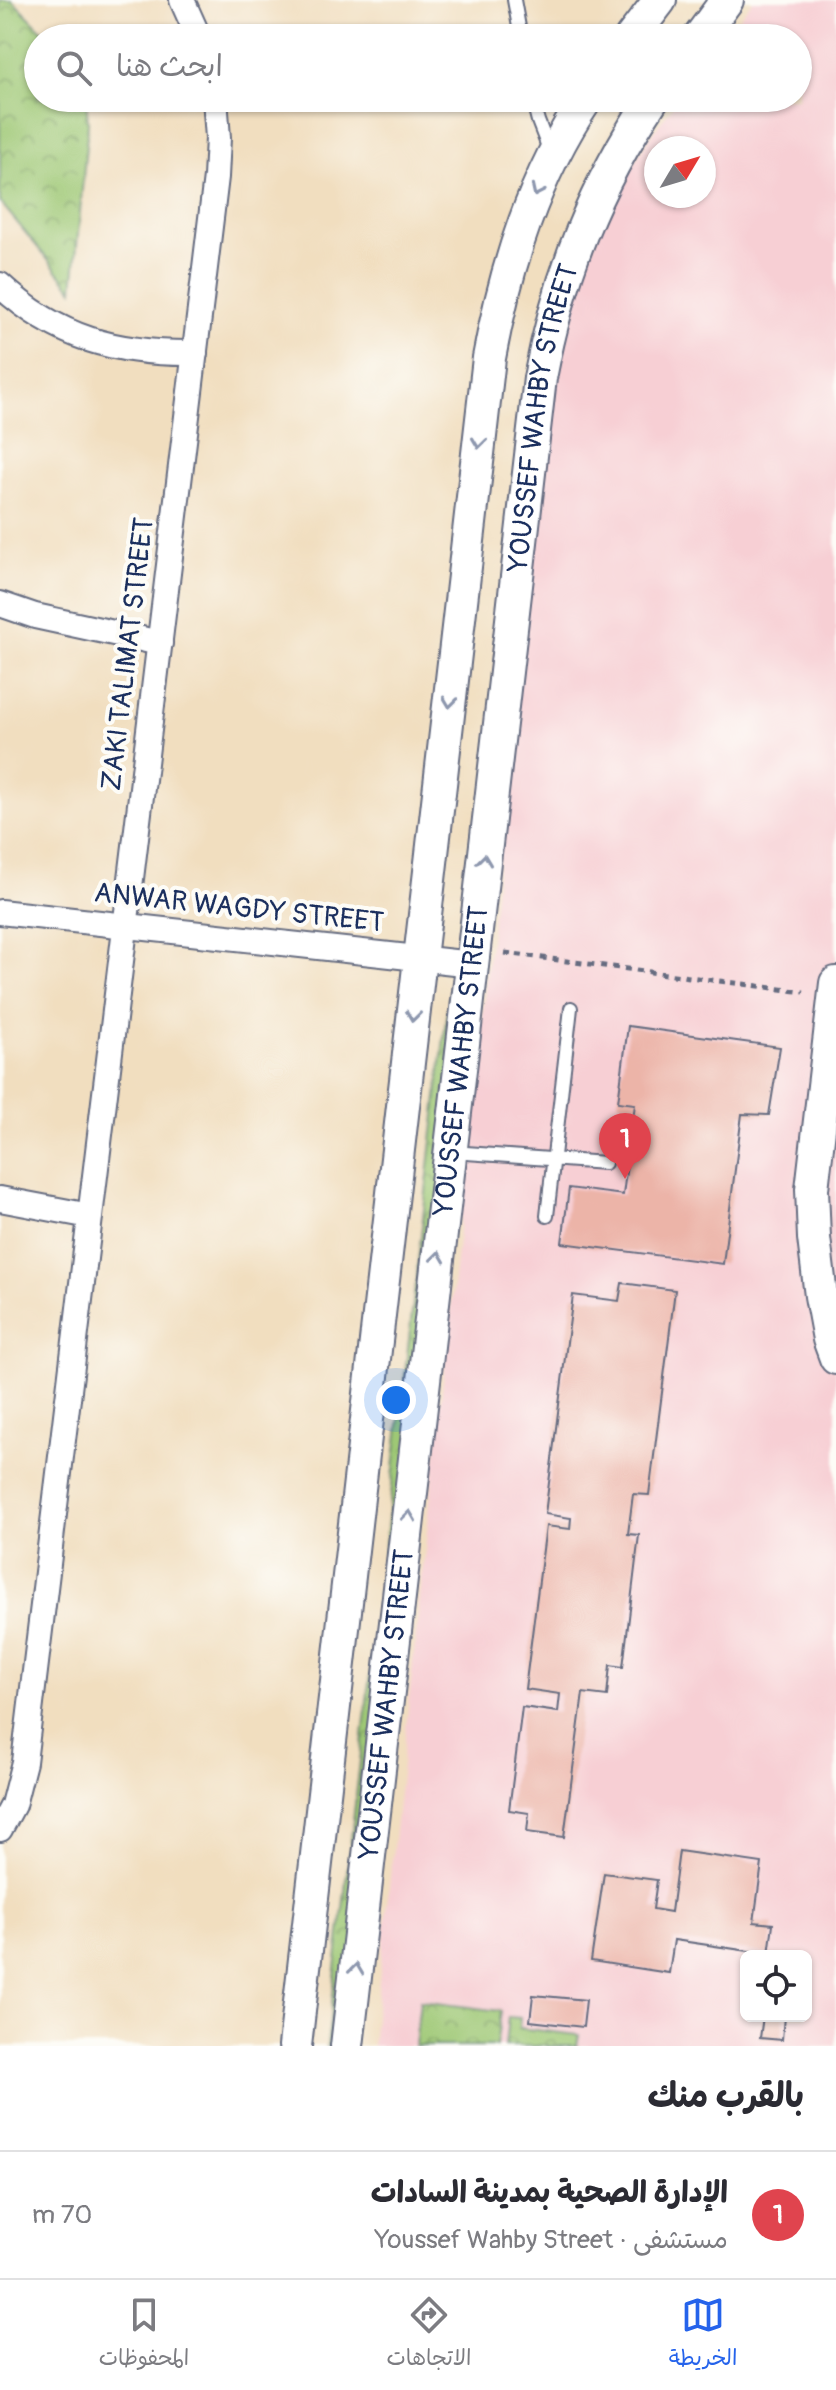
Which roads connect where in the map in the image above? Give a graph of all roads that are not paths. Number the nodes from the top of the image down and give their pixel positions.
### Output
1 (182, 0) edge
2 (514, 0) edge
3 (660, 0) edge
4 (722, 2) edge
5 (193, 24) edge
6 (518, 24) edge
7 (642, 24) edge
8 (708, 24) edge
9 (216, 112) edge
10 (536, 112) edge
11 (579, 112) edge
12 (644, 112) edge
13 (553, 158) junction
14 (0, 285) edge
15 (195, 353) junction
16 (0, 604) edge
17 (160, 643) junction
18 (0, 912) edge
19 (126, 925) junction
20 (473, 956) junction
21 (420, 959) junction
22 (834, 989) edge
23 (571, 1008) dead end
24 (451, 1152) junction
25 (553, 1159) junction
26 (605, 1163) dead end
27 (0, 1199) edge
28 (90, 1216) junction
29 (547, 1216) dead end
30 (836, 1358) edge
31 (0, 1829) edge
32 (295, 2046) edge
33 (347, 2046) edge

1 - 5 street
2 - 6 lane
3 - 7 street
4 - 8 street
9 - 15 street, ZAKI TALIMAT STREET
10 - 13 lane
11 - 13 street, YOUSSEF WAHBY STREET
20 -> 12 street, YOUSSEF WAHBY STREET
13 -> 21 street, YOUSSEF WAHBY STREET
14 - 15 street
15 - 17 street, ZAKI TALIMAT STREET
16 - 17 street
17 - 19 street, ZAKI TALIMAT STREET
18 - 19 street, ANWAR WAGDY STREET
19 - 21 street, ANWAR WAGDY STREET
19 - 28 street, ZAKI TALIMAT STREET
20 - 21 street, ANWAR WAGDY STREET
20 - 24 street, YOUSSEF WAHBY STREET
21 -> 32 street, YOUSSEF WAHBY STREET
22 - 30 street
23 - 25 lane
24 - 25 lane
33 -> 24 street, YOUSSEF WAHBY STREET
25 - 26 lane
25 - 29 lane
27 - 28 street
28 - 31 street, ZAKI TALIMAT STREET

